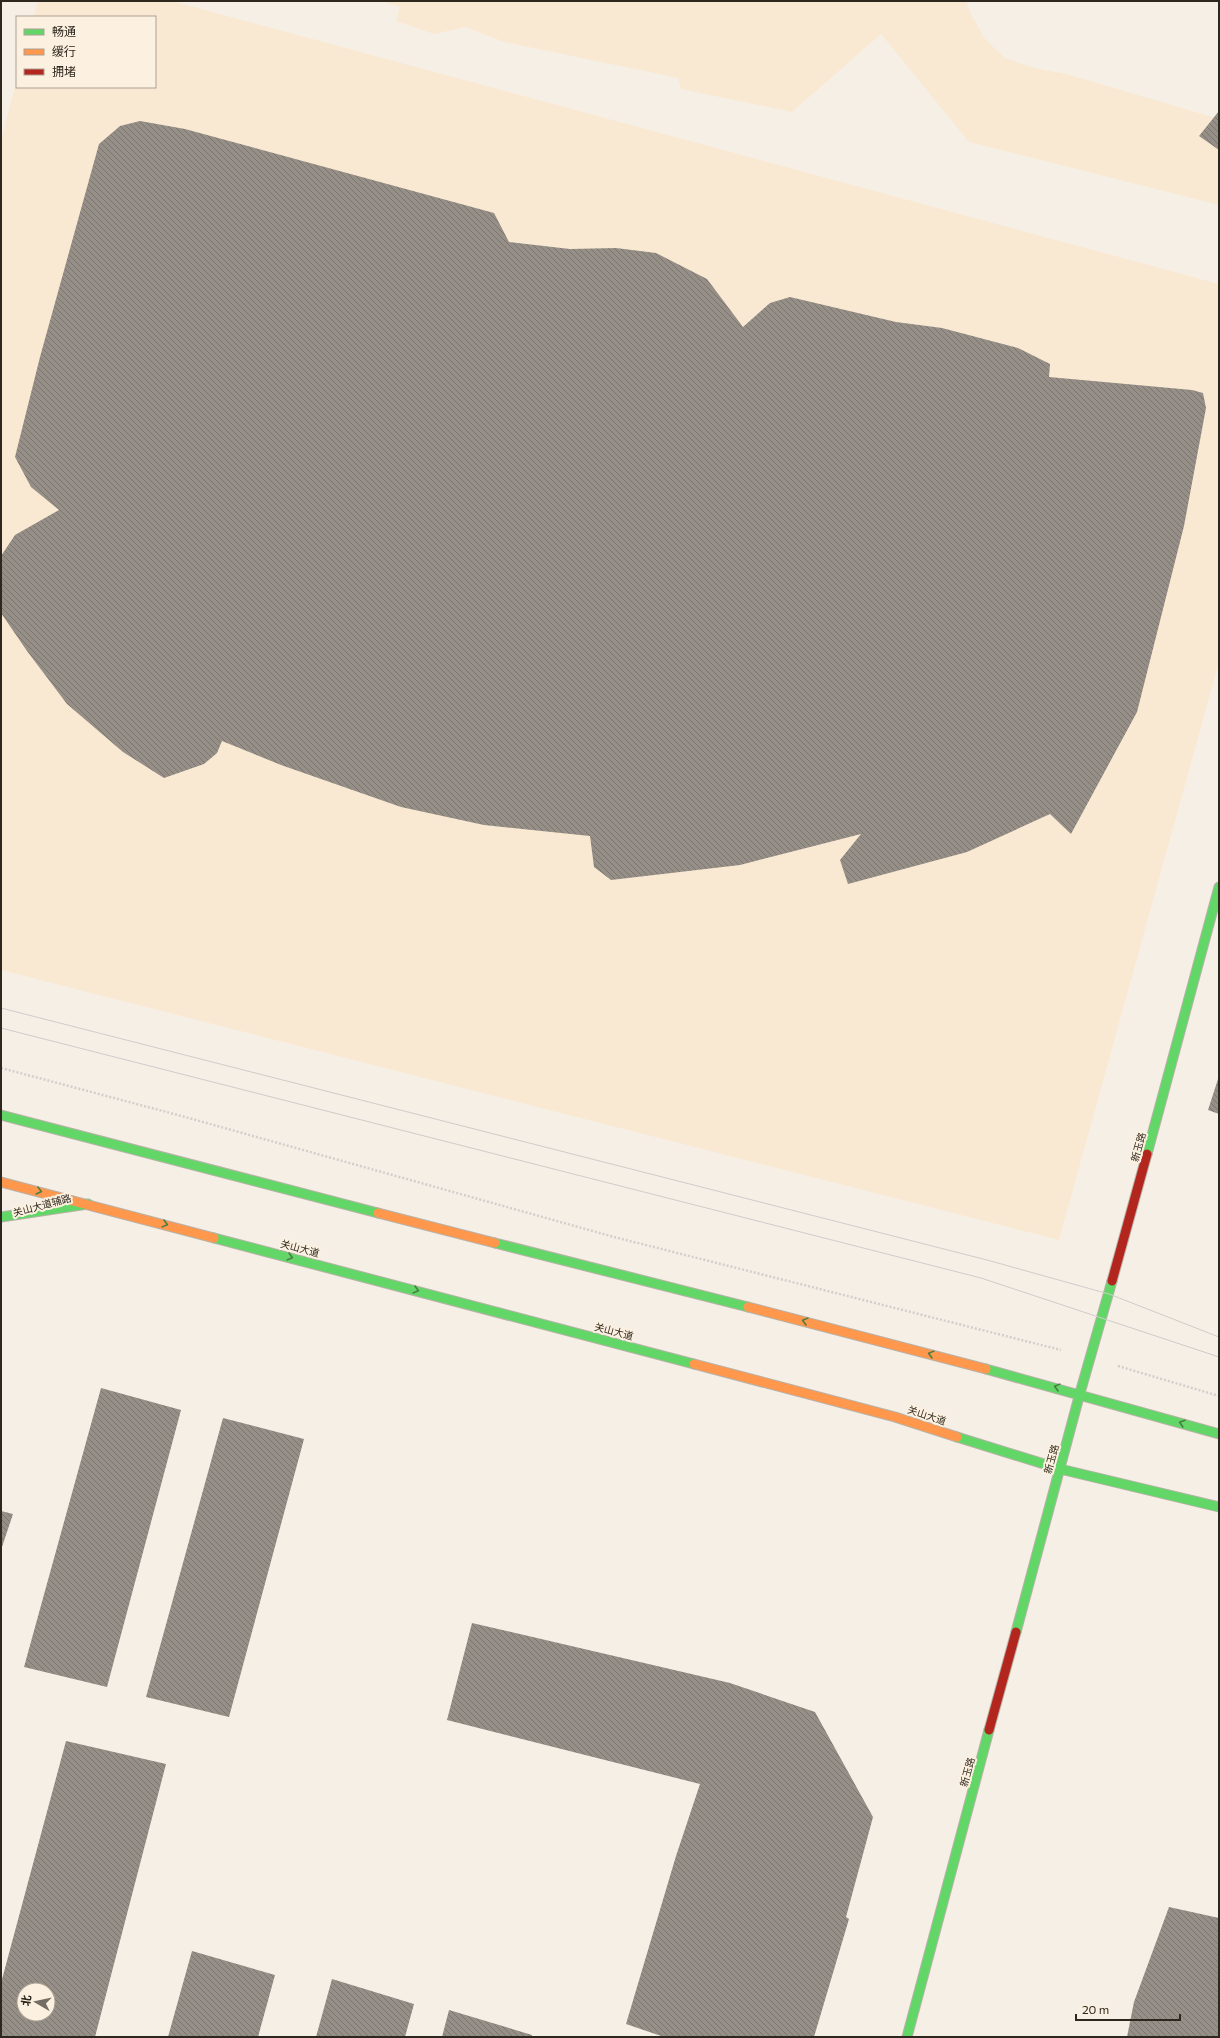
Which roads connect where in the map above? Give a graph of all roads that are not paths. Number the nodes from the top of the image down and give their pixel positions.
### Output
1 (1219, 887) edge
2 (1, 1115) edge
3 (1, 1182) edge
4 (88, 1204) junction
5 (1, 1217) edge
6 (1, 1227) edge
7 (1080, 1393) junction
8 (1219, 1434) edge
9 (1060, 1469) junction
10 (1219, 1507) edge
11 (907, 2037) edge

1 - 7 main road, 新玉路
7 -> 2 main road
3 -> 4 main road, 关山大道
4 - 5 main road
4 - 6 main road, 关山大道辅路
4 -> 9 main road, 关山大道
8 -> 7 main road
7 - 9 main road, 新玉路
9 - 10 main road, 关山大道
9 - 11 main road, 新玉路

